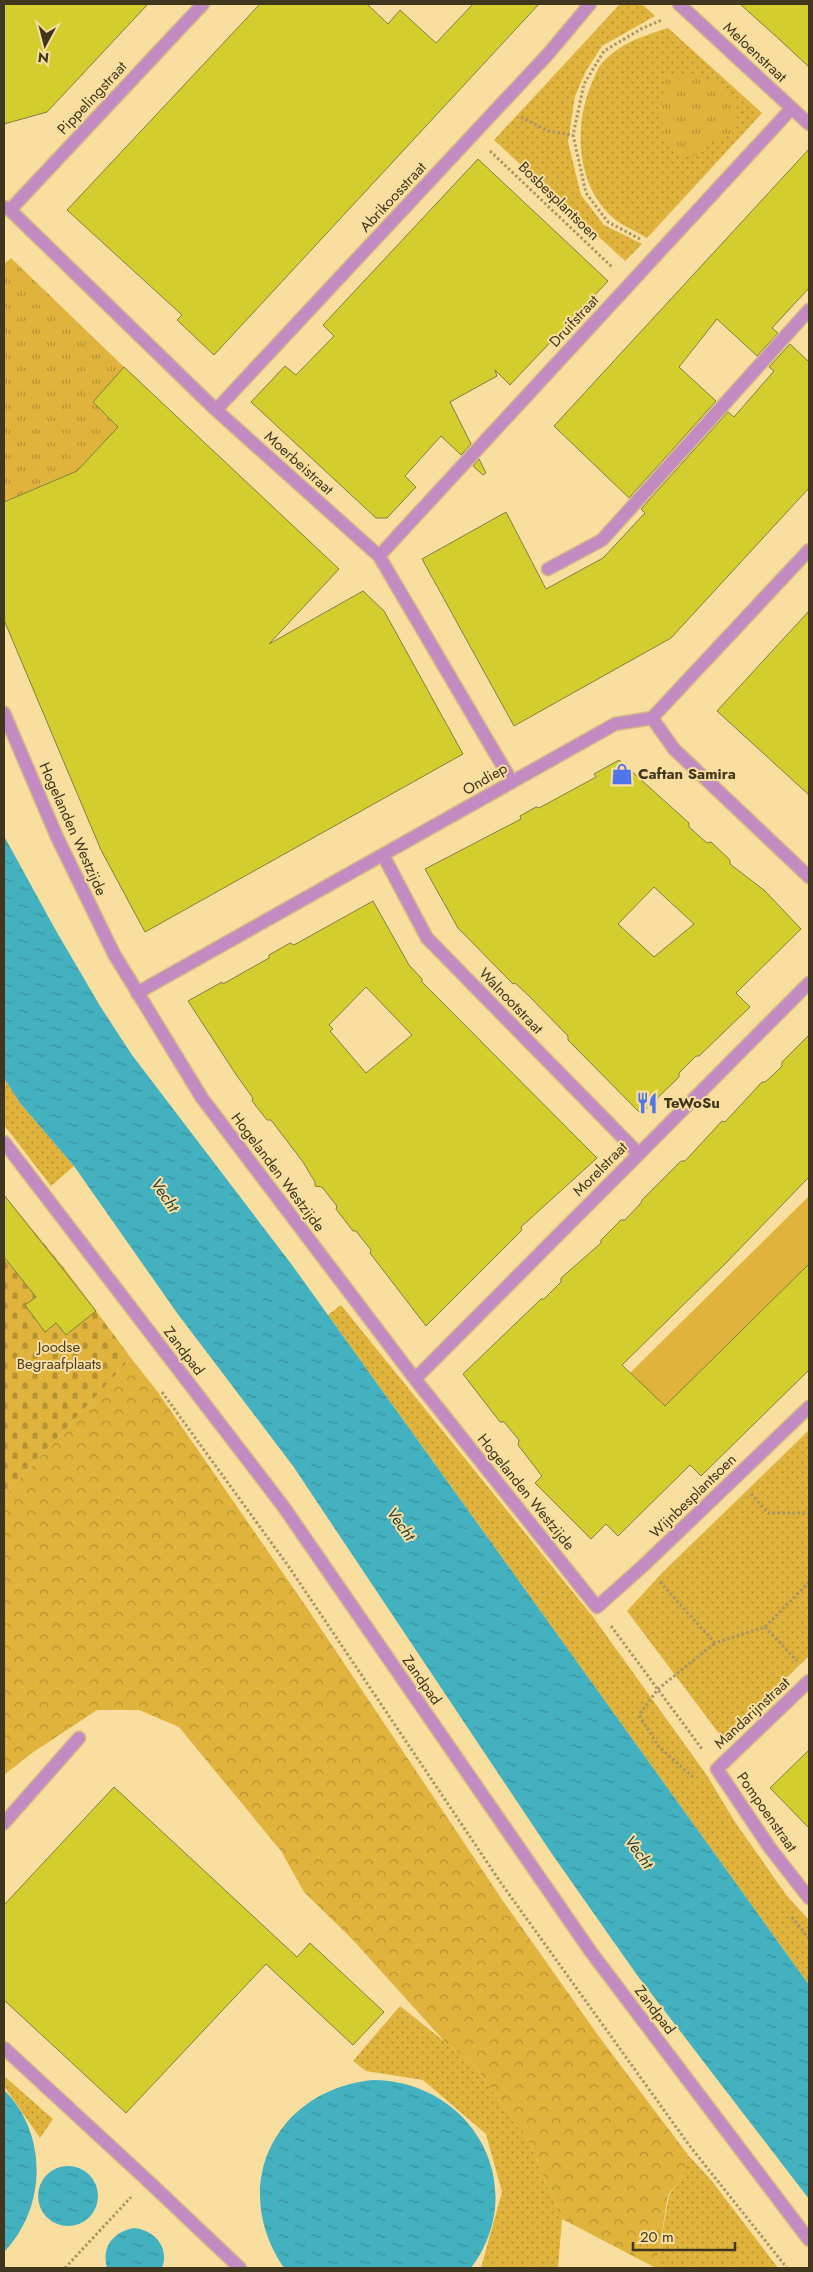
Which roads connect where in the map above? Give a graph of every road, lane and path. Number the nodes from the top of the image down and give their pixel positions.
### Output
1 (203, 4) edge
2 (590, 4) edge
3 (682, 7) edge
4 (792, 108) junction
5 (809, 124) edge
6 (538, 126) dead end
7 (473, 135) junction
8 (573, 136) junction
9 (7, 208) edge
10 (661, 249) junction
11 (630, 284) junction
12 (809, 310) edge
13 (216, 410) junction
14 (809, 550) edge
15 (379, 556) junction
16 (548, 569) dead end
17 (4, 713) edge
18 (652, 718) junction
19 (512, 782) junction
20 (383, 855) junction
21 (809, 877) edge
22 (809, 983) edge
23 (137, 993) junction
24 (4, 1142) edge
25 (639, 1154) junction
26 (415, 1379) junction
27 (162, 1390) dead end
28 (809, 1407) edge
29 (735, 1478) junction
30 (809, 1513) edge
31 (644, 1565) junction
32 (809, 1582) edge
33 (597, 1607) junction
34 (765, 1627) junction
35 (715, 1643) junction
36 (798, 1662) dead end
37 (809, 1681) edge
38 (658, 1689) junction
39 (79, 1738) dead end
40 (717, 1768) junction
41 (4, 1823) edge
42 (809, 1898) edge
43 (4, 2048) edge
44 (147, 2180) junction
45 (809, 2240) edge
46 (65, 2268) edge
47 (240, 2268) edge
48 (787, 2268) edge

1 - 9 street, Pippelingstraat
2 - 7 street, Abrikoosstraat
3 - 4 street, Meloenstraat
3 - 8 path
4 - 5 street, Meloenstraat
4 - 10 street, Druifstraat
6 - 8 path
7 - 11 path, Bosbesplantsoen
7 - 13 street, Abrikoosstraat
8 - 10 path
9 - 13 street, Moerbeistraat
10 - 11 street, Druifstraat
11 - 15 street, Druifstraat
12 - 16 street
13 - 15 street, Moerbeistraat
14 - 18 street
15 - 19 street, Moerbeistraat
17 - 23 street, Hogelanden Westzijde
18 - 19 street, Ondiep
18 - 21 street
19 - 20 street, Ondiep
20 - 23 street, Ondiep
20 - 25 street, Walnootstraat
22 - 25 street, Morelstraat
23 - 26 street, Hogelanden Westzijde
24 - 45 street, Zandpad
25 - 26 street, Morelstraat
26 - 33 street, Hogelanden Westzijde
27 - 48 path
28 - 29 street, Wijnbesplantsoen
29 - 30 path
29 - 31 street, Wijnbesplantsoen
31 - 33 street, Wijnbesplantsoen
31 - 35 path
32 - 34 path
33 - 38 path
34 - 35 path
34 - 36 path
35 - 38 path
37 - 40 street, Mandarijnstraat
38 - 40 path
39 - 41 street
40 - 42 street, Pompoenstraat
43 - 44 street
44 - 46 path
44 - 47 street

